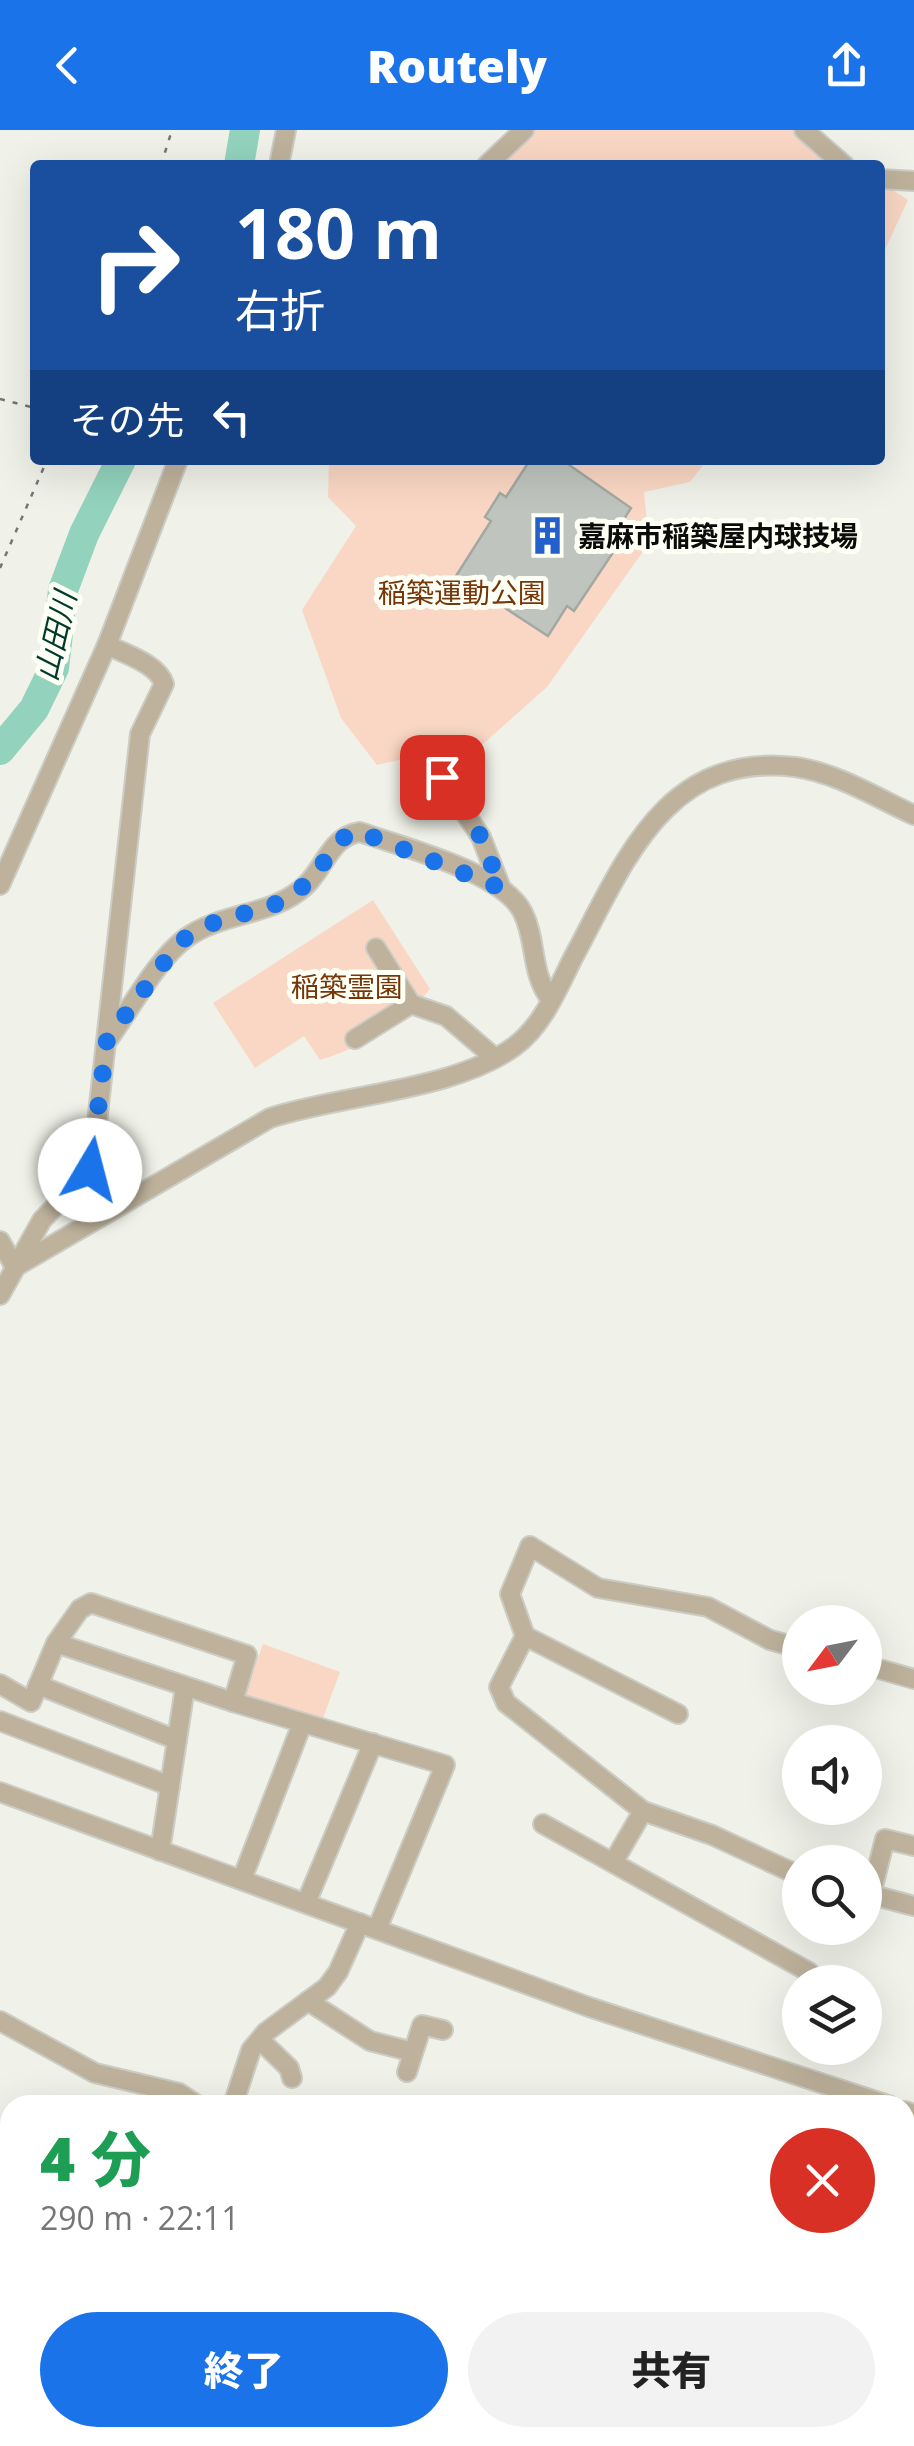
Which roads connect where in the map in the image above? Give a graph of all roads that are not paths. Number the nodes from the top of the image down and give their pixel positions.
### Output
1 (286, 130) edge
2 (524, 130) edge
3 (804, 130) edge
4 (280, 160) edge
5 (492, 160) edge
6 (838, 160) edge
7 (885, 179) edge
8 (914, 181) edge
9 (176, 465) edge
10 (107, 645) junction
11 (442, 777) dead end
12 (914, 814) edge
13 (0, 885) edge
14 (501, 888) junction
15 (376, 948) dead end
16 (551, 1000) junction
17 (411, 1004) junction
18 (355, 1039) dead end
19 (107, 1040) junction
20 (495, 1058) junction
21 (0, 1241) edge
22 (15, 1267) junction
23 (0, 1295) edge
24 (526, 1636) junction
25 (56, 1642) junction
26 (782, 1643) edge
27 (882, 1671) edge
28 (914, 1679) edge
29 (0, 1684) edge
30 (185, 1687) junction
31 (34, 1693) junction
32 (233, 1702) junction
33 (678, 1714) dead end
34 (0, 1722) edge
35 (302, 1724) junction
36 (21, 1730) junction
37 (177, 1740) junction
38 (373, 1743) junction
39 (170, 1786) junction
40 (0, 1792) edge
41 (643, 1811) junction
42 (543, 1824) dead end
43 (914, 1846) edge
44 (882, 1849) edge
45 (160, 1850) junction
46 (614, 1861) junction
47 (782, 1868) edge
48 (242, 1879) junction
49 (882, 1897) edge
50 (306, 1903) junction
51 (914, 1906) edge
52 (369, 1926) junction
53 (797, 1965) edge
54 (308, 2001) junction
55 (0, 2021) edge
56 (444, 2030) dead end
57 (260, 2040) junction
58 (412, 2052) junction
59 (407, 2072) dead end
60 (292, 2078) dead end
61 (182, 2095) edge
62 (236, 2095) edge
63 (857, 2095) edge

1 - 4 street
2 - 5 street
3 - 6 street
7 - 8 street
9 - 10 street
10 - 13 street
10 - 19 street
11 - 14 street
12 - 16 street
14 - 16 street
14 - 19 street
15 - 17 street
16 - 20 street
17 - 18 street
17 - 20 street
19 - 22 street
20 - 22 street
21 - 22 street
22 - 23 street
24 - 26 street
24 - 33 street
24 - 41 street
25 - 30 street
25 - 31 street
25 - 32 street
27 - 28 street
29 - 31 street
30 - 32 street
30 - 37 street
31 - 36 street
31 - 37 street
32 - 35 street
34 - 36 street
35 - 38 street
35 - 48 street
36 - 39 street
37 - 39 street
38 - 50 street
38 - 52 street
39 - 45 street
40 - 45 street
41 - 46 street
41 - 47 street
42 - 46 street
43 - 44 street
45 - 48 street
46 - 53 street
48 - 50 street
49 - 51 street
50 - 52 street
52 - 54 street
52 - 63 street
54 - 57 street
54 - 58 street
55 - 61 street
56 - 58 street
57 - 60 street
57 - 62 street
58 - 59 street

